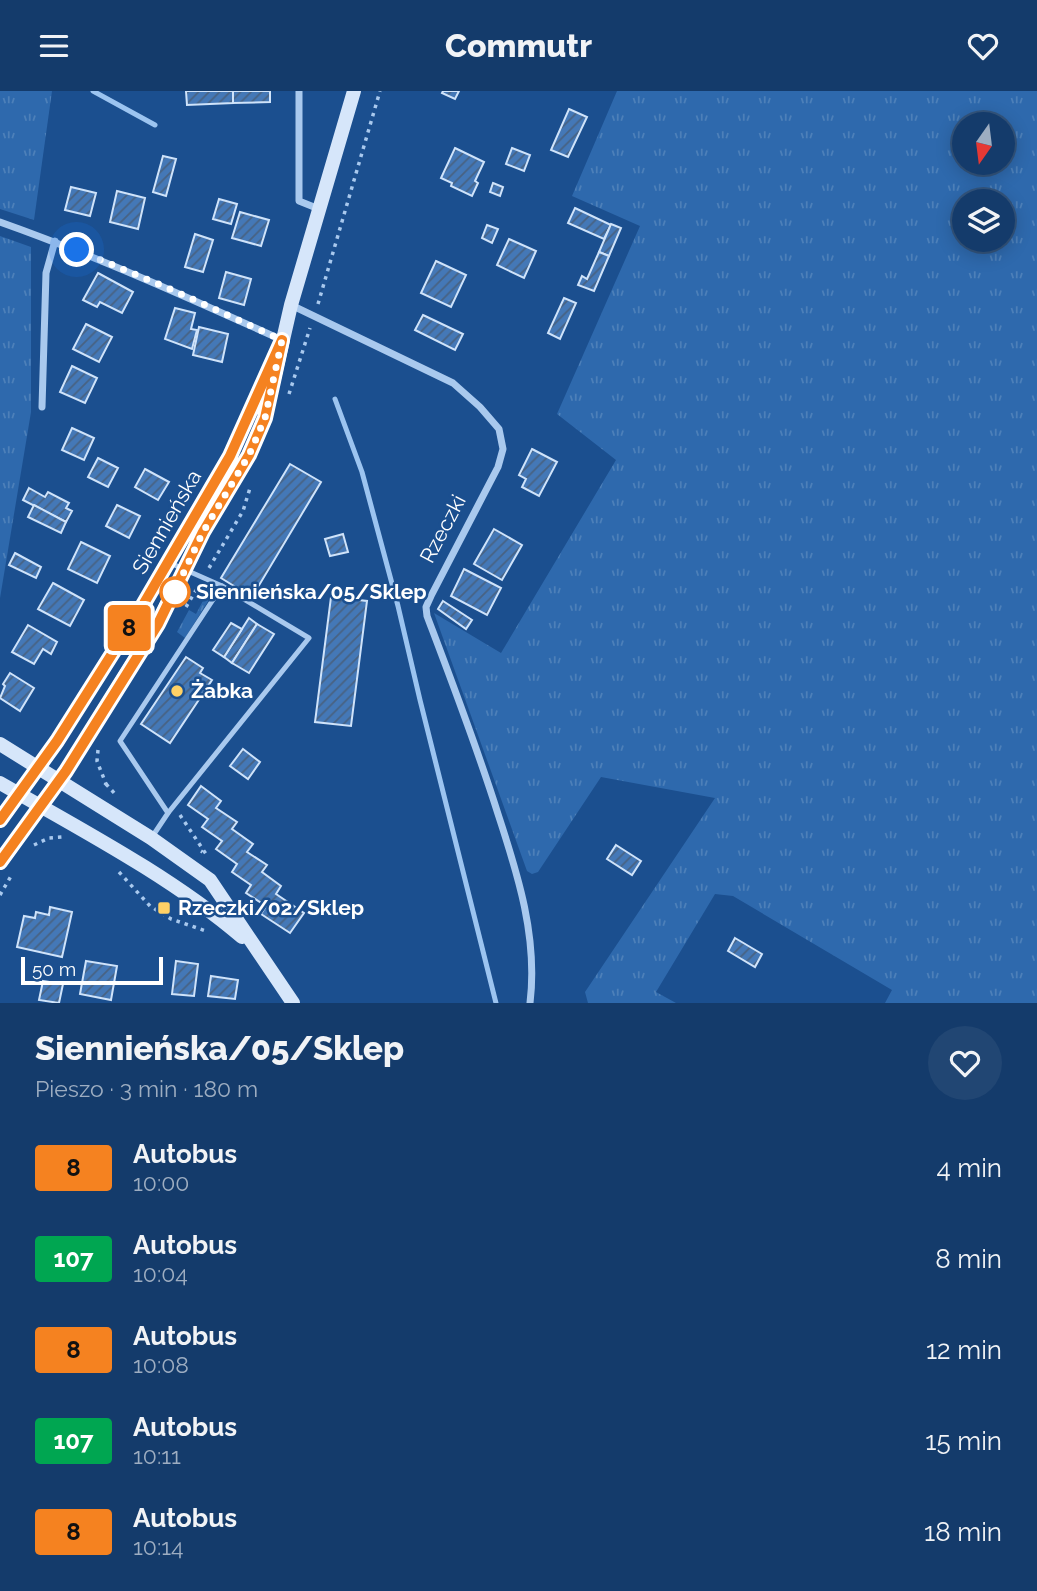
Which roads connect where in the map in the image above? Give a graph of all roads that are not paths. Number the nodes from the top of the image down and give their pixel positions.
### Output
1 (299, 91) edge
2 (354, 91) edge
3 (320, 209) junction
4 (0, 222) edge
5 (55, 241) junction
6 (291, 305) junction
7 (282, 340) junction
8 (43, 407) dead end
9 (167, 562) junction
10 (186, 569) junction
11 (222, 586) junction
12 (0, 744) edge
13 (38, 767) junction
14 (59, 780) junction
15 (0, 783) edge
16 (19, 794) junction
17 (40, 806) junction
18 (168, 813) junction
19 (0, 820) edge
20 (151, 838) junction
21 (0, 863) edge
22 (254, 947) junction
23 (292, 1003) edge
24 (530, 1003) edge

1 - 3 street
2 - 3 main road, Siennieńska
3 - 6 main road, Siennieńska
4 - 5 street
5 - 7 street
5 - 8 street
6 - 7 main road, Siennieńska
6 - 24 street, Rzeczki
7 - 9 main road, Siennieńska
7 - 10 main road, Siennieńska
9 - 10 lane
9 - 13 main road, Siennieńska
10 - 11 lane
10 - 14 main road, Siennieńska
11 - 18 lane
11 - 18 lane
12 - 13 main road
13 - 14 main road
13 - 16 main road, Siennieńska
14 - 17 main road, Siennieńska
14 - 20 main road
15 - 16 main road
16 - 17 main road
16 - 19 main road, Siennieńska
17 - 21 main road, Siennieńska
17 - 22 main road
18 - 20 lane
20 - 22 main road
22 - 23 main road

